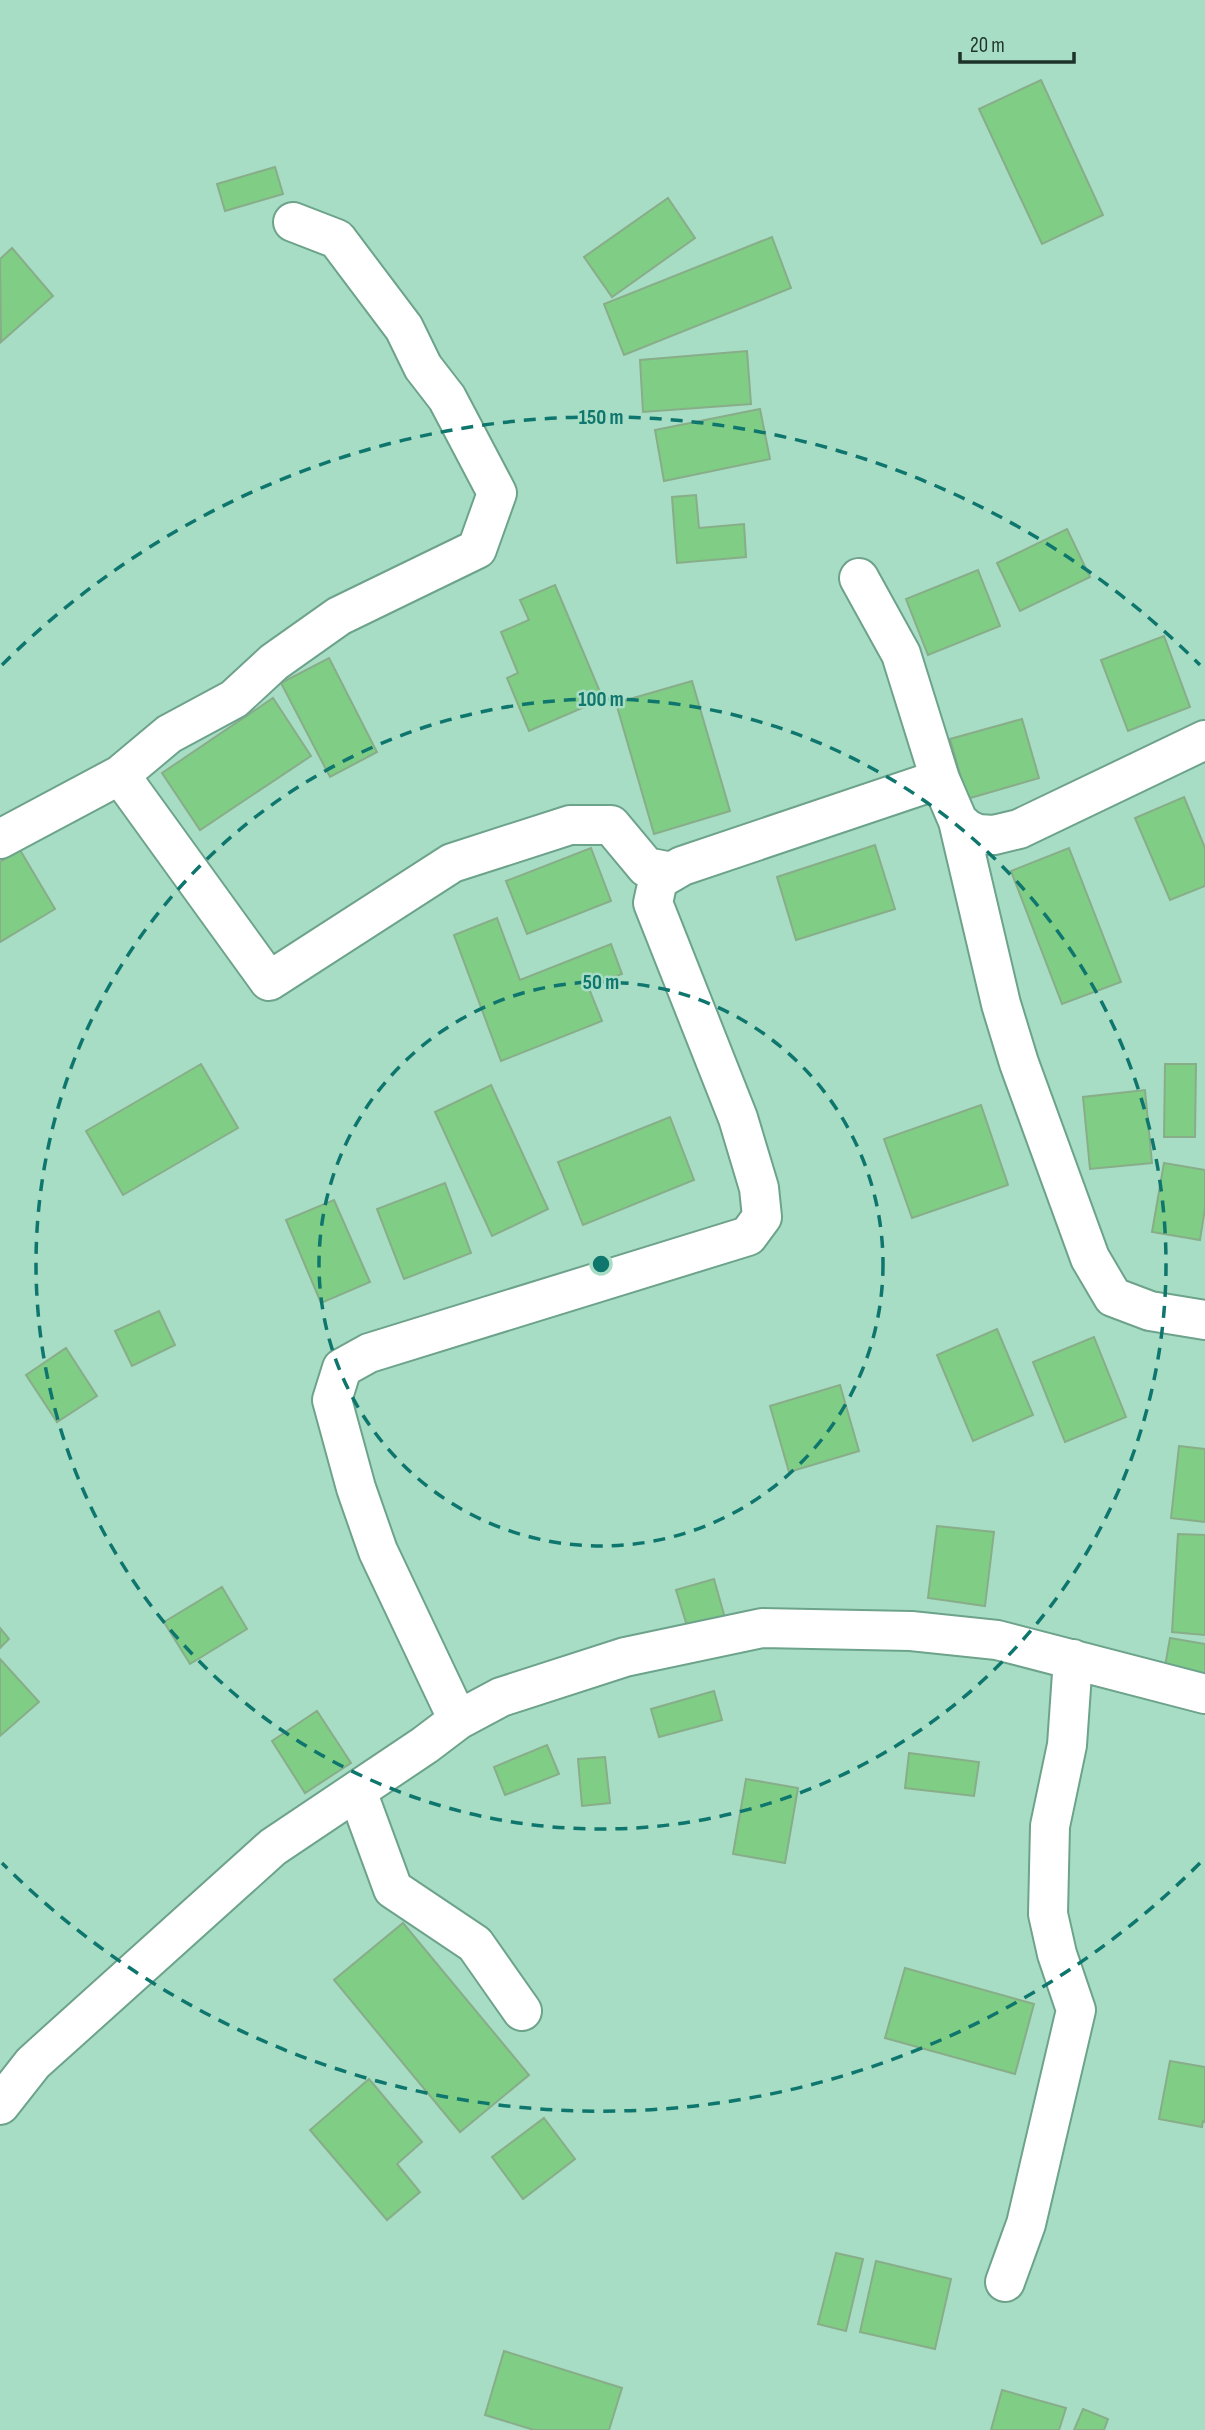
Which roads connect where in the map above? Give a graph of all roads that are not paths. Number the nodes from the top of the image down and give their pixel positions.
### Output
1 (293, 222) dead end
2 (859, 578) dead end
3 (1205, 740) edge
4 (120, 775) junction
5 (940, 779) junction
6 (958, 821) junction
7 (0, 839) edge
8 (672, 872) junction
9 (1205, 1320) edge
10 (1073, 1659) junction
11 (1205, 1694) edge
12 (458, 1720) junction
13 (357, 1791) junction
14 (522, 2011) dead end
15 (0, 2105) edge
16 (1005, 2282) dead end

1 - 4 street
2 - 5 street
3 - 6 street
4 - 7 street
4 - 8 street
5 - 6 street
5 - 8 street
6 - 9 street
8 - 12 street
10 - 11 street
10 - 12 street
10 - 16 street
12 - 13 street
13 - 14 street
13 - 15 street

